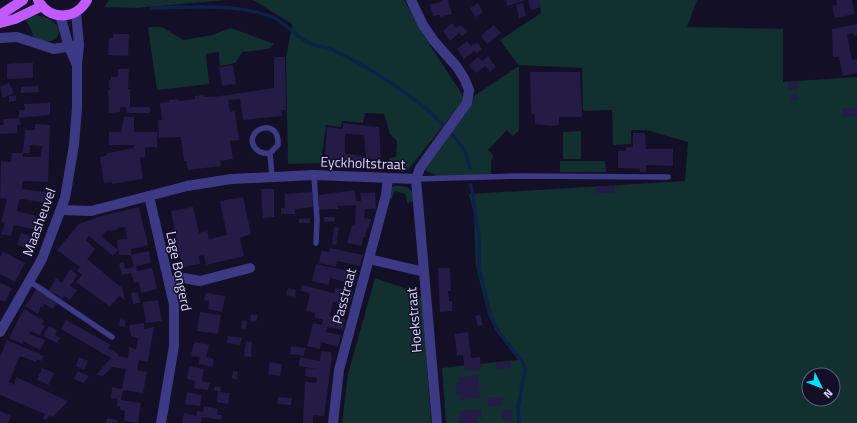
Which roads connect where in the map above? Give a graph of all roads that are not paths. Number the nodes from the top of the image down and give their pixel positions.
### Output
1 (23, 0) edge
2 (87, 0) edge
3 (411, 0) edge
4 (40, 3) edge
5 (76, 12) junction
6 (0, 15) edge
7 (60, 15) junction
8 (0, 23) edge
9 (0, 38) edge
10 (79, 45) junction
11 (69, 47) junction
12 (77, 65) junction
13 (270, 153) junction
14 (314, 175) junction
15 (272, 176) junction
16 (668, 177) dead end
17 (388, 178) junction
18 (416, 179) junction
19 (149, 196) junction
20 (61, 210) junction
21 (316, 243) dead end
22 (369, 259) junction
23 (250, 268) dead end
24 (424, 272) junction
25 (29, 281) junction
26 (169, 282) junction
27 (0, 332) edge
28 (112, 337) dead end
29 (161, 423) edge
30 (333, 423) edge
31 (437, 423) edge

1 - 6 main road
2 - 5 main road
3 - 18 street
4 - 7 main road
4 - 8 main road
5 - 7 main road
5 - 10 street, Maasheuvel
7 - 11 street, Maasheuvel
9 - 11 street
10 - 11 street
10 - 12 street, Maasheuvel
11 - 12 street, Maasheuvel
12 - 20 street, Maasheuvel
13 - 13 lane
13 - 15 lane
14 - 15 street, Eyckholtstraat
14 - 17 street, Eyckholtstraat
14 - 21 lane
15 - 19 street, Eyckholtstraat
16 - 18 lane, Eyckholtstraat
17 - 18 street, Eyckholtstraat
17 - 22 street, Passtraat
18 - 24 street
19 - 20 street, Eyckholtstraat
19 - 26 street, Lage Bongerd
20 - 25 street, Maasheuvel
22 - 24 street, Hoekstraat
22 - 30 street, Passtraat
23 - 26 street
24 - 31 street, Hoekstraat
25 - 27 street, Maasheuvel
25 - 28 lane
26 - 29 street, Lage Bongerd

